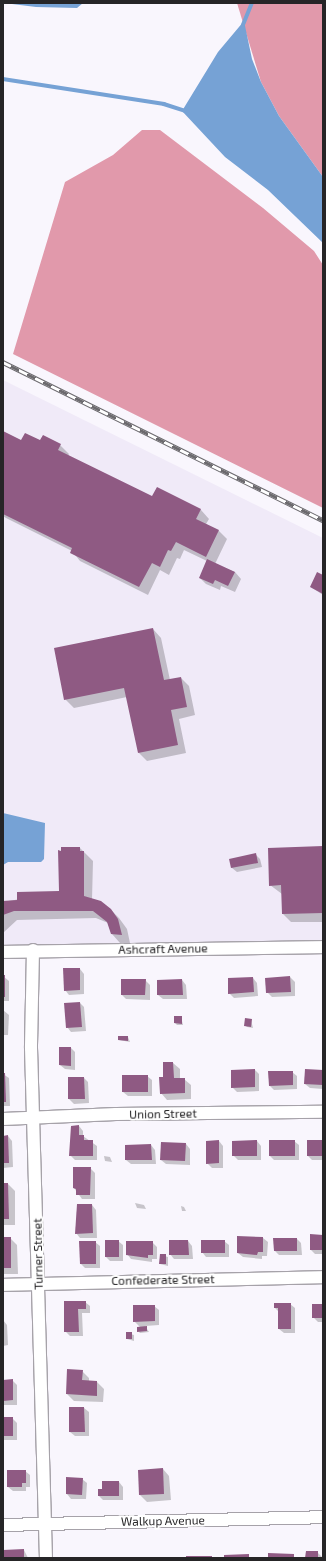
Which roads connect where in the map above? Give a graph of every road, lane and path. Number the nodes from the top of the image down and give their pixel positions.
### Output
1 (323, 947) edge
2 (33, 950) junction
3 (3, 952) edge
4 (323, 1112) edge
5 (34, 1118) junction
6 (3, 1119) edge
7 (323, 1277) edge
8 (3, 1285) edge
9 (38, 1285) junction
10 (323, 1517) edge
11 (44, 1524) junction
12 (3, 1525) edge
13 (46, 1558) edge

1 - 2 street, Ashcraft Avenue
2 - 3 street, Ashcraft Avenue
2 - 5 street, Turner Street
4 - 5 street, Union Street
5 - 6 street, Union Street
5 - 9 street, Turner Street
7 - 9 street, Confederate Street
8 - 9 street, Confederate Street
9 - 11 street, Turner Street
10 - 11 street, Walkup Avenue
11 - 12 street, Walkup Avenue
11 - 13 street, Turner Street

